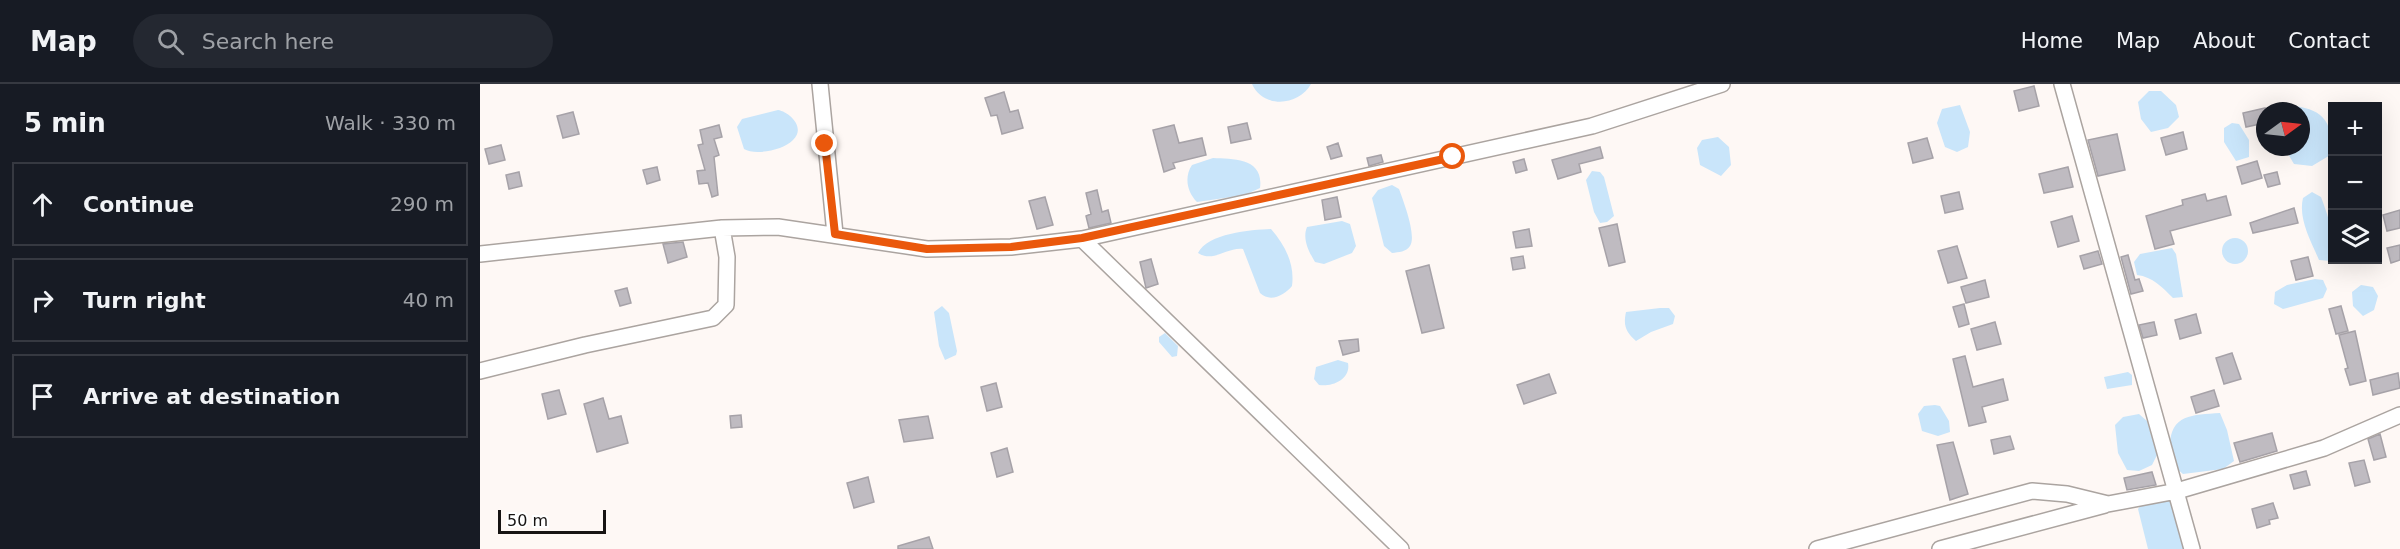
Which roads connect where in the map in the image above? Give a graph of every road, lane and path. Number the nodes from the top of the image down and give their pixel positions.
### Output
1 (820, 84) edge
2 (1722, 84) edge
3 (2062, 84) edge
4 (722, 228) junction
5 (835, 234) junction
6 (1082, 238) junction
7 (480, 254) edge
8 (480, 371) edge
9 (2400, 416) edge
10 (2177, 491) junction
11 (2108, 504) junction
12 (1401, 549) edge
13 (1817, 549) edge
14 (1940, 549) edge
15 (2192, 549) edge

1 - 5 street
2 - 6 street
3 - 10 street
4 - 5 street
4 - 7 street
4 - 8 street
5 - 6 street
6 - 12 street
9 - 10 street
10 - 11 street
10 - 15 street
11 - 13 street
11 - 14 street

